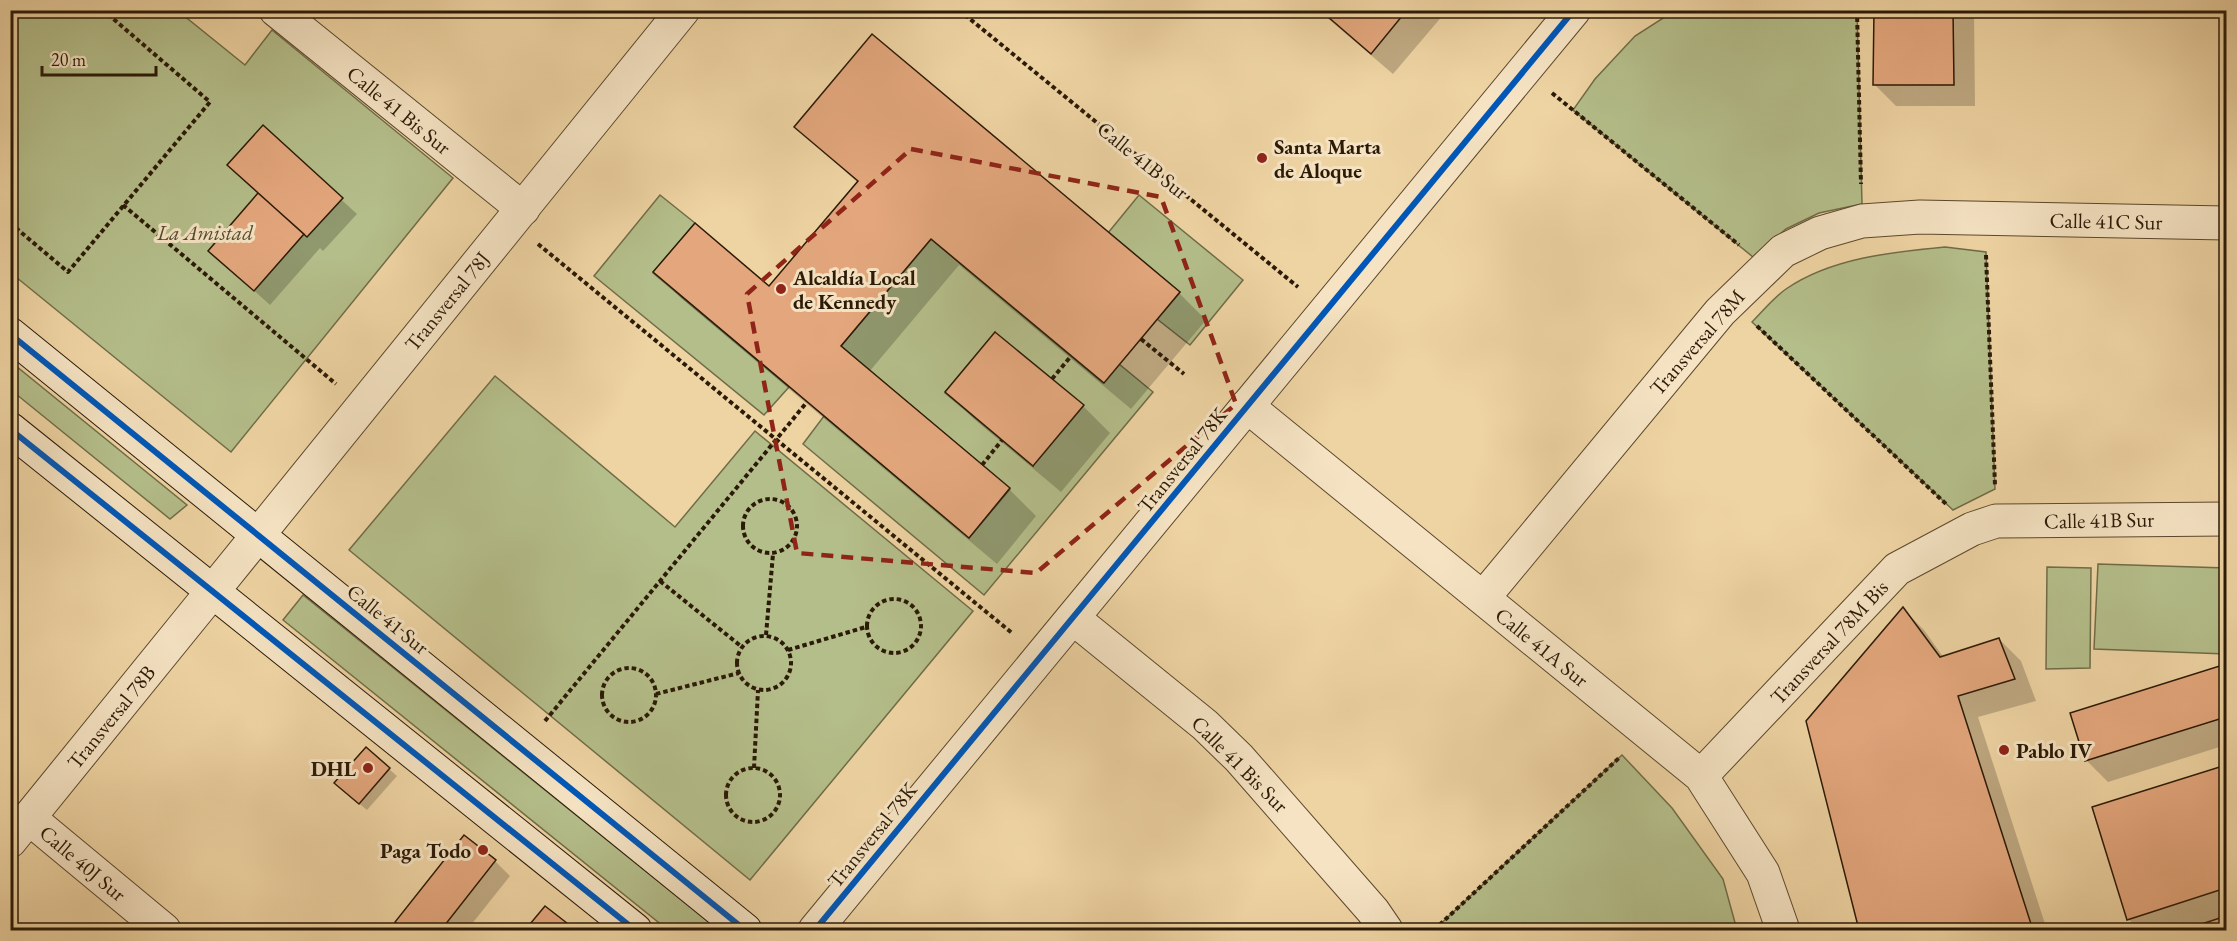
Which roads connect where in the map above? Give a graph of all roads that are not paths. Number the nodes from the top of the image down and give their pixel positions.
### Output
1 (276, 10) edge
2 (683, 10) edge
3 (1574, 10) edge
4 (517, 216) junction
5 (1985, 219) joint
6 (2226, 223) edge
7 (10, 333) edge
8 (1247, 406) junction
9 (10, 429) edge
10 (2226, 519) edge
11 (1984, 525) joint
12 (259, 535) junction
13 (212, 592) junction
14 (1483, 598) junction
15 (1073, 618) junction
16 (1701, 776) junction
17 (20, 829) edge
18 (164, 930) edge
19 (635, 930) edge
20 (745, 930) edge
21 (815, 930) edge
22 (1386, 930) edge
23 (1784, 930) edge

1 - 4 street, Calle 41 Bis Sur
2 - 4 street, Transversal 78J
3 - 8 street, Transversal 78K
4 - 12 street, Transversal 78J
5 - 6 street, Calle 41C Sur
5 - 14 street, Transversal 78M
7 - 12 street, Calle 41 Sur
8 - 14 street, Calle 41A Sur
8 - 15 street, Transversal 78K
9 - 13 street
10 - 11 street, Calle 41B Sur
11 - 16 street, Transversal 78M Bis
12 - 13 street, Transversal 78J
12 - 20 street, Calle 41 Sur
13 - 17 street, Transversal 78B
13 - 19 street
14 - 16 street, Calle 41A Sur
15 - 21 street, Transversal 78K
15 - 22 street, Calle 41 Bis Sur
16 - 23 street, Calle 41A Sur
17 - 18 street, Calle 40J Sur

